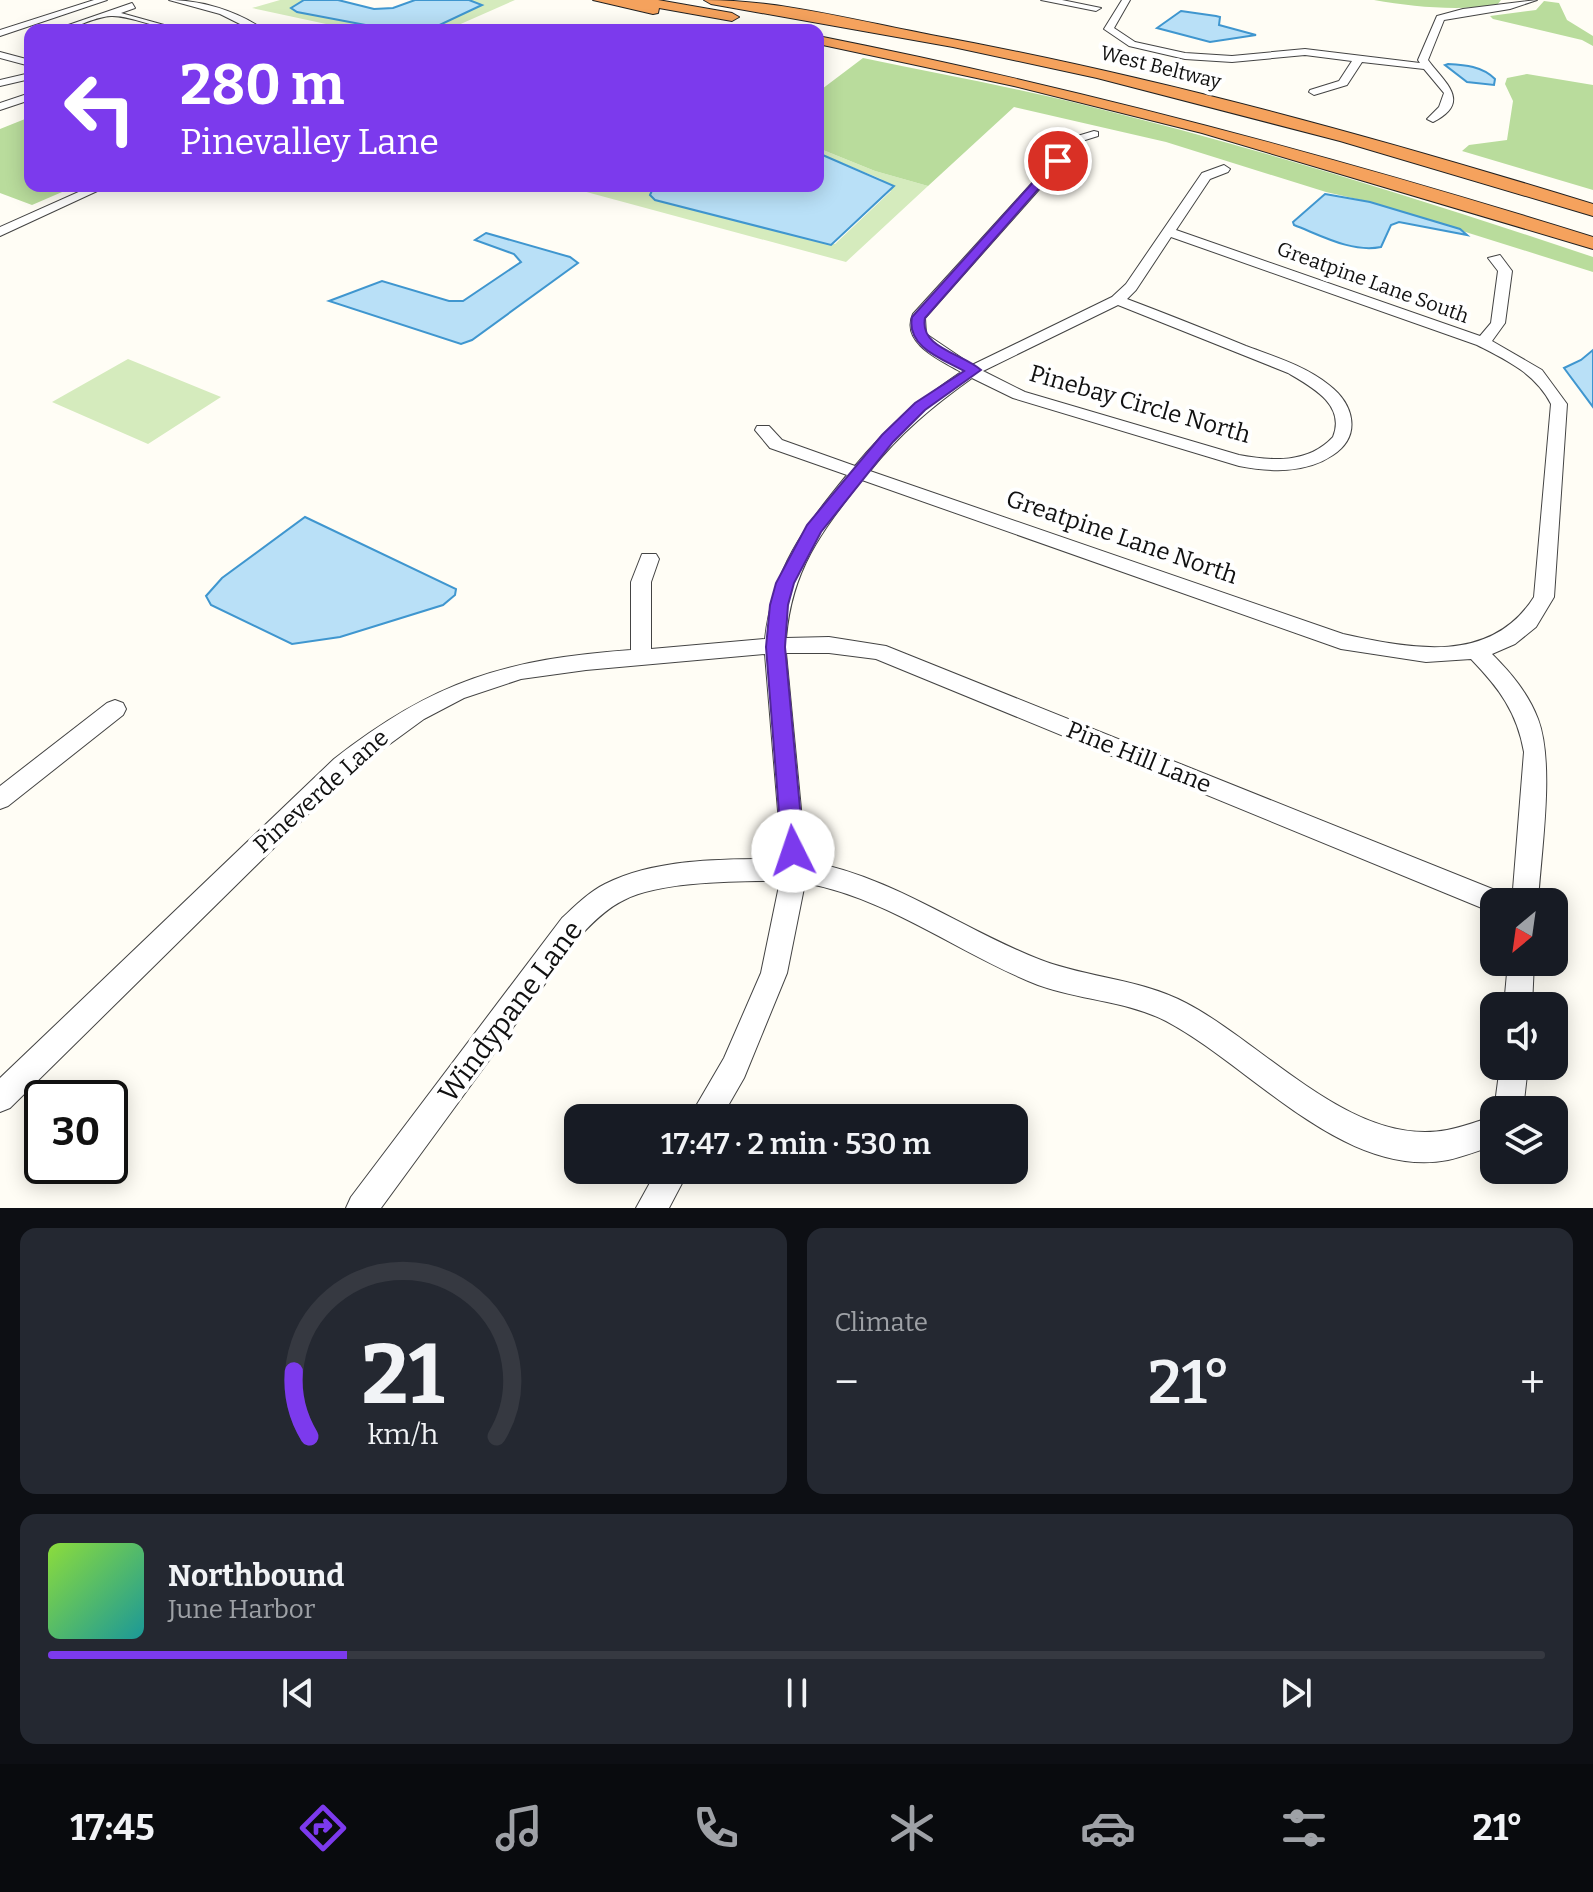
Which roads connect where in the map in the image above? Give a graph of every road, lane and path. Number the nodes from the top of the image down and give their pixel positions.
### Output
1 (103, 0) edge
2 (173, 0) edge
3 (600, 0) edge
4 (635, 0) edge
5 (711, 0) edge
6 (1045, 0) edge
7 (1126, 0) edge
8 (1533, 0) edge
9 (132, 6) dead end
10 (1096, 8) dead end
11 (111, 13) junction
12 (28, 24) edge
13 (77, 24) edge
14 (154, 24) edge
15 (247, 24) edge
16 (733, 24) edge
17 (773, 24) edge
18 (24, 25) edge
19 (0, 33) edge
20 (824, 33) edge
21 (824, 41) edge
22 (0, 55) edge
23 (1358, 60) junction
24 (24, 61) edge
25 (1426, 66) junction
26 (24, 77) edge
27 (0, 83) edge
28 (1314, 92) dead end
29 (24, 98) edge
30 (0, 107) edge
31 (1433, 119) dead end
32 (1094, 134) dead end
33 (1224, 169) dead end
34 (1465, 170) junction
35 (89, 192) edge
36 (1593, 204) edge
37 (1593, 210) edge
38 (1593, 229) edge
39 (0, 232) edge
40 (1170, 232) junction
41 (1593, 243) edge
42 (1495, 258) dead end
43 (1117, 300) junction
44 (1482, 342) junction
45 (974, 370) junction
46 (1552, 388) joint
47 (763, 430) dead end
48 (859, 473) junction
49 (649, 559) dead end
50 (775, 647) junction
51 (1476, 651) junction
52 (641, 658) junction
53 (115, 709) dead end
54 (0, 799) edge
55 (795, 871) junction
56 (1526, 888) edge
57 (1480, 896) edge
58 (0, 1098) edge
59 (712, 1104) edge
60 (1480, 1137) edge
61 (666, 1184) edge
62 (362, 1208) edge
63 (653, 1208) edge

1 - 12 street
2 - 15 street
3 - 16 highway
4 - 17 highway
5 - 34 highway, West Beltway
6 - 10 street
7 - 23 street
8 - 25 street
9 - 11 street
11 - 13 street
11 - 14 street
18 - 19 street
20 - 38 highway, West Beltway
21 - 41 highway
22 - 24 street
23 - 25 street
23 - 28 street
25 - 31 street
26 - 27 street
29 - 30 street
32 - 45 street, Pinebay Circle North
33 - 40 street
34 - 36 highway
34 - 37 highway, West Beltway
35 - 39 street
40 - 43 street
40 - 44 street, Greatpine Lane South
42 - 44 street
43 - 45 street
43 - 45 street, Pinebay Circle North
44 - 46 street, Greatpine Lane South
45 - 48 street
46 - 51 street, Greatpine Lane North
47 - 48 street, Greatpine Lane North
48 - 50 street
48 - 51 street, Greatpine Lane North
49 - 52 street
50 - 52 street, Pineverde Lane
50 - 55 street
50 - 57 street, Pine Hill Lane
51 - 56 street
52 - 58 street, Pineverde Lane
53 - 54 street
55 - 59 street
55 - 60 street, Windypane Lane
55 - 62 street, Windypane Lane
61 - 63 street

